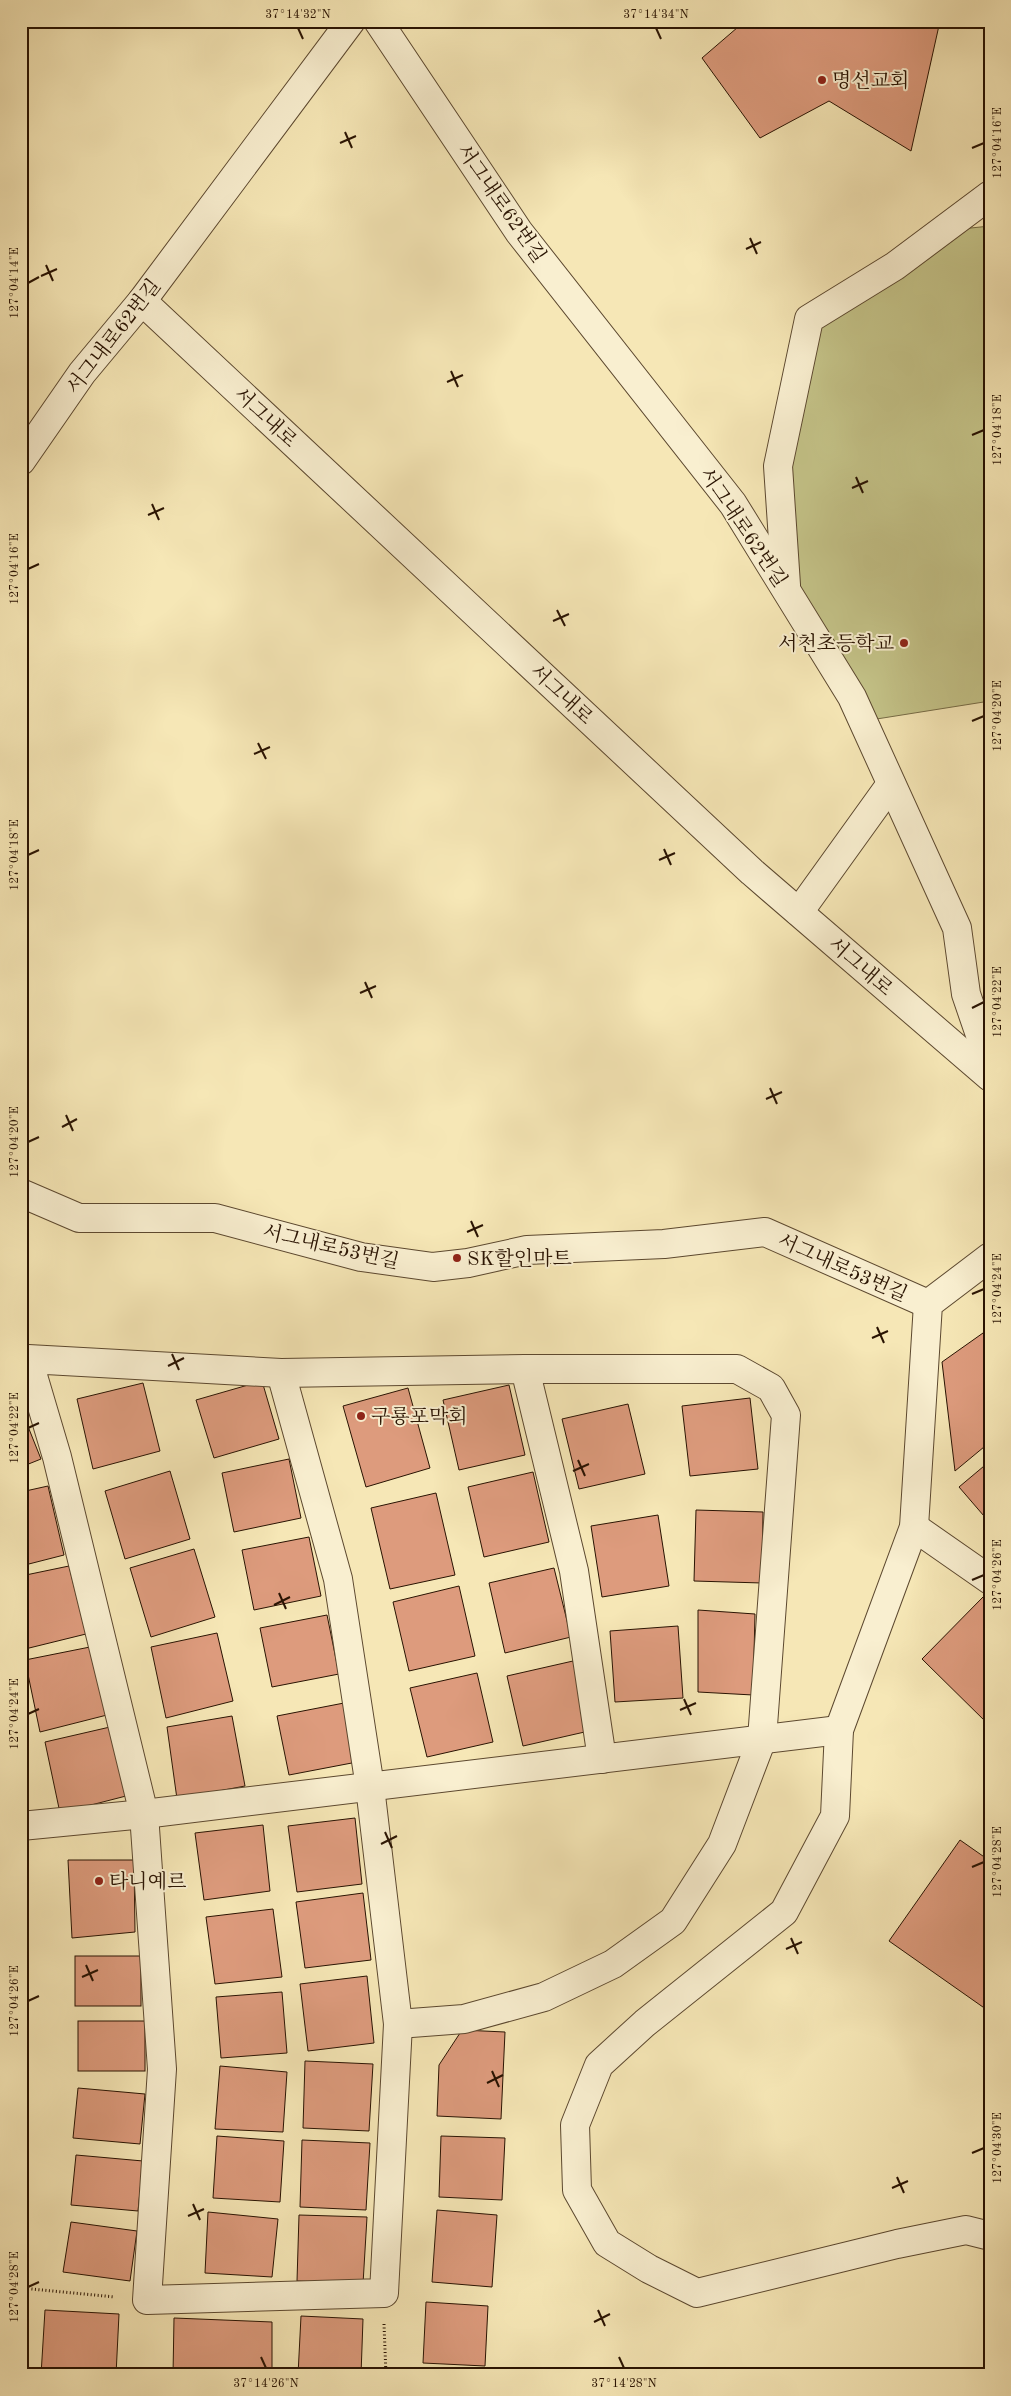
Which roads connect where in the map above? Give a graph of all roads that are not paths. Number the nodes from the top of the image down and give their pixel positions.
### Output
1 (351, 21) edge
2 (378, 21) edge
3 (990, 195) edge
4 (142, 301) junction
5 (21, 461) edge
6 (786, 589) junction
7 (891, 784) junction
8 (799, 912) junction
9 (990, 1064) edge
10 (990, 1077) edge
11 (21, 1193) edge
12 (990, 1257) edge
13 (928, 1304) junction
14 (24, 1359) edge
15 (525, 1368) junction
16 (280, 1373) junction
17 (914, 1527) junction
18 (990, 1580) edge
19 (839, 1730) junction
20 (762, 1740) junction
21 (602, 1759) junction
22 (370, 1787) junction
23 (144, 1814) junction
24 (21, 1826) edge
25 (398, 2024) junction
26 (990, 2236) edge

1 - 4 street, 서그내로62번길
2 - 6 street, 서그내로62번길
3 - 6 street
4 - 5 street, 서그내로62번길
4 - 8 street, 서그내로
6 - 7 street, 서그내로62번길
7 - 8 street
7 - 9 street, 서그내로62번길
8 - 10 street, 서그내로
11 - 13 street, 서그내로53번길
12 - 13 street
13 - 17 street
14 - 16 street
14 - 23 street
15 - 16 street
15 - 20 street
15 - 21 street
16 - 22 street
17 - 18 street
17 - 19 street
19 - 20 street
19 - 26 street
20 - 21 street
20 - 25 street
21 - 22 street
22 - 23 street
22 - 25 street
23 - 24 street
23 - 25 street

